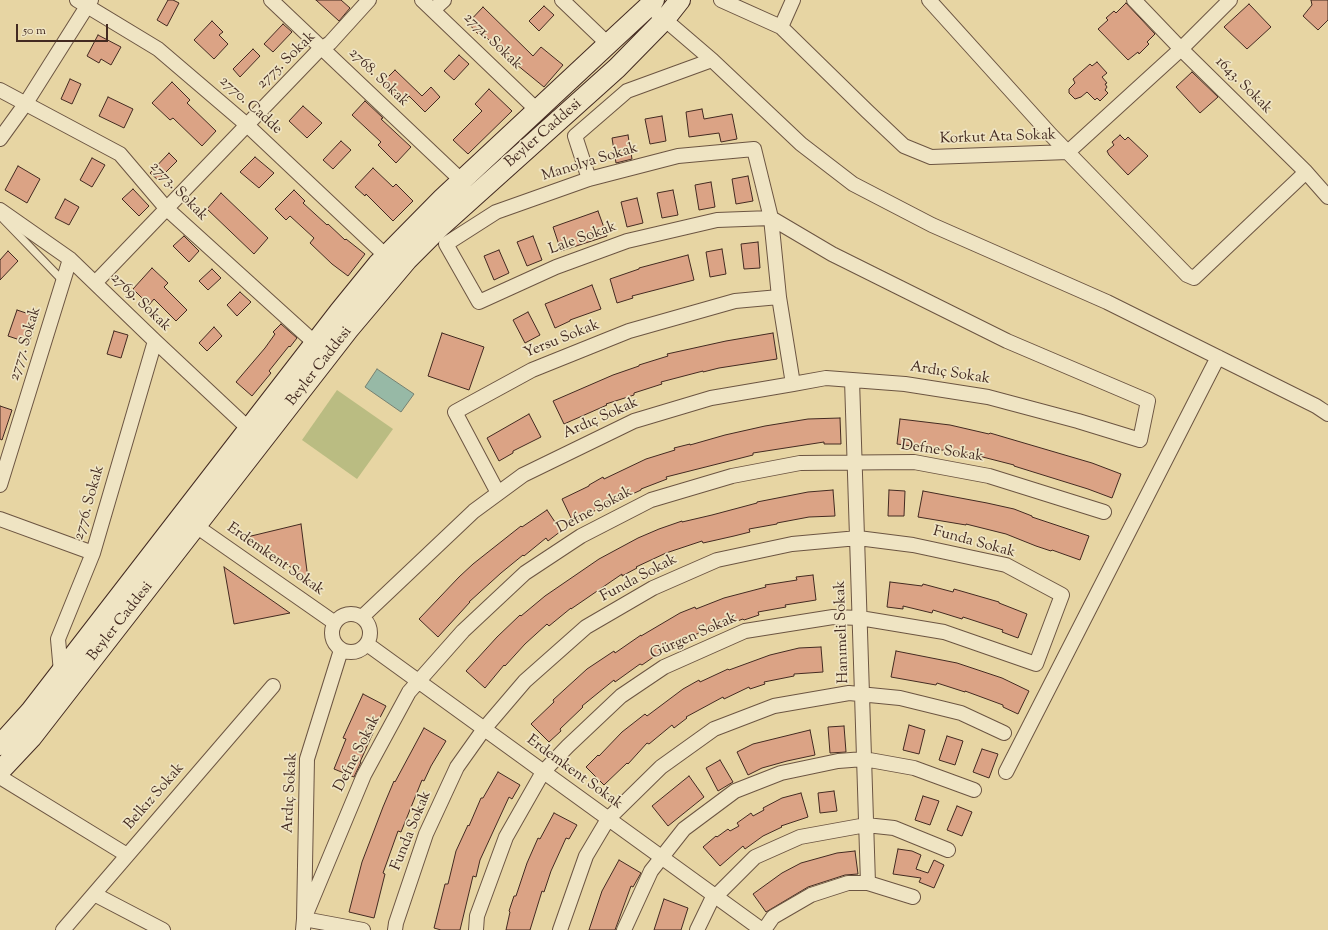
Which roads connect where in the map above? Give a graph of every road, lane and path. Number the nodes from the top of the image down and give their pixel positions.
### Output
1 (271, 0) edge
2 (369, 0) edge
3 (422, 0) edge
4 (444, 0) edge
5 (562, 0) edge
6 (680, 0) edge
7 (721, 0) edge
8 (792, 0) edge
9 (929, 0) edge
10 (1134, 0) edge
11 (1230, 0) edge
12 (85, 2) edge
13 (652, 3) edge
14 (433, 10) junction
15 (665, 19) junction
16 (780, 27) junction
17 (608, 44) junction
18 (322, 48) junction
19 (1181, 49) junction
20 (712, 60) junction
21 (0, 90) edge
22 (26, 103) junction
23 (537, 110) junction
24 (247, 125) junction
25 (0, 139) edge
26 (1068, 152) junction
27 (1306, 172) junction
28 (589, 179) junction
29 (461, 180) junction
30 (1328, 197) edge
31 (166, 208) junction
32 (0, 210) edge
33 (0, 216) edge
34 (771, 218) junction
35 (446, 244) joint
36 (386, 256) junction
37 (70, 259) junction
38 (63, 281) junction
39 (95, 283) junction
40 (778, 297) junction
41 (155, 341) junction
42 (315, 343) junction
43 (1218, 357) junction
44 (852, 380) junction
45 (793, 384) junction
46 (1328, 414) edge
47 (255, 435) junction
48 (855, 462) junction
49 (0, 485) edge
50 (498, 493) junction
51 (1104, 512) dead end
52 (0, 519) edge
53 (188, 521) junction
54 (858, 538) junction
55 (93, 553) junction
56 (1062, 595) joint
57 (362, 617) junction
58 (860, 618) junction
59 (335, 623) junction
60 (366, 644) junction
61 (341, 650) junction
62 (61, 672) junction
63 (418, 682) junction
64 (273, 686) dead end
65 (862, 695) junction
66 (484, 729) junction
67 (1004, 733) dead end
68 (0, 745) edge
69 (864, 759) junction
70 (0, 771) edge
71 (543, 772) junction
72 (1006, 772) dead end
73 (0, 777) edge
74 (974, 790) dead end
75 (608, 819) junction
76 (866, 824) junction
77 (948, 850) dead end
78 (127, 855) junction
79 (662, 858) junction
80 (868, 883) junction
81 (94, 894) junction
82 (716, 896) junction
83 (913, 897) dead end
84 (304, 925) edge
85 (63, 930) edge
86 (163, 930) edge
87 (363, 930) edge
88 (395, 930) edge
89 (476, 930) edge
90 (560, 930) edge
91 (624, 930) edge
92 (697, 930) edge
93 (763, 930) edge

1 - 18 street, 2768. Sokak
2 - 18 street, 2775. Sokak
3 - 14 street, 2771. Sokak
4 - 14 street
5 - 17 street
6 - 15 main road, Beyler Caddesi
7 - 16 street, Korkut Ata Sokak
8 - 16 street
9 - 26 street
10 - 19 street, 1643. Sokak
11 - 19 street, Korkut Ata Sokak
12 - 22 street
12 - 24 street, 2770. Cadde
13 - 15 street
13 - 17 main road, Beyler Caddesi
14 - 23 street, 2771. Sokak
15 - 20 street
15 - 47 main road, Beyler Caddesi
16 - 26 street, Korkut Ata Sokak
17 - 23 main road, Beyler Caddesi
18 - 24 street, 2775. Sokak
18 - 29 street, 2768. Sokak
19 - 26 street, Korkut Ata Sokak
19 - 27 street, 1643. Sokak
20 - 28 street
20 - 43 street
21 - 22 street, 2773. Sokak
22 - 25 street
22 - 31 street, 2773. Sokak
23 - 29 main road, Beyler Caddesi
24 - 31 street, 2775. Sokak
24 - 36 street, 2770. Cadde
26 - 27 street
27 - 30 street, 1643. Sokak
28 - 34 street, Manolya Sokak
28 - 35 street, Manolya Sokak
29 - 36 main road, Beyler Caddesi
31 - 39 street, 2775. Sokak
31 - 42 street, 2773. Sokak
32 - 37 street, 2769. Sokak
33 - 38 lane
34 - 35 street, Lale Sokak
34 - 40 street
34 - 44 street, Ardıç Sokak
36 - 42 main road, Beyler Caddesi
37 - 38 street, 2777. Sokak
37 - 39 street, 2769. Sokak
38 - 49 street, 2777. Sokak
39 - 41 street, 2769. Sokak
40 - 45 street
40 - 50 street, Yersu Sokak
41 - 47 street, 2769. Sokak
41 - 55 street, 2776. Sokak
42 - 47 main road, Beyler Caddesi
43 - 46 street
43 - 72 street
44 - 45 street, Ardıç Sokak
44 - 48 street, Hanımeli Sokak
45 - 50 street, Ardıç Sokak
47 - 53 main road, Beyler Caddesi
48 - 51 street, Defne Sokak
48 - 54 street, Hanımeli Sokak
48 - 63 street, Defne Sokak
50 - 57 street, Ardıç Sokak
52 - 55 street
53 - 59 street, Erdemkent Sokak
53 - 62 main road, Beyler Caddesi
53 - 70 main road, Beyler Caddesi
54 - 56 street, Funda Sokak
54 - 58 street, Hanımeli Sokak
54 - 66 street, Funda Sokak
55 - 62 street, 2776. Sokak
56 - 58 street, Gürgen Sokak
57 - 59 street
57 - 60 street
58 - 65 street, Hanımeli Sokak
58 - 71 street, Gürgen Sokak
59 - 61 street
60 - 61 street
60 - 63 street, Erdemkent Sokak
61 - 84 street, Ardıç Sokak
62 - 68 main road, Beyler Caddesi
63 - 66 street, Erdemkent Sokak
63 - 84 street, Defne Sokak
64 - 78 street, Belkız Sokak
65 - 67 street
65 - 69 street, Hanımeli Sokak
65 - 75 street
66 - 71 street, Erdemkent Sokak
66 - 88 street, Funda Sokak
69 - 74 street
69 - 76 street, Hanımeli Sokak
69 - 79 street
71 - 75 street, Erdemkent Sokak
71 - 89 street, Gürgen Sokak
73 - 78 street
75 - 79 street, Erdemkent Sokak
75 - 90 street
76 - 77 street
76 - 80 street, Hanımeli Sokak
76 - 82 street
78 - 81 street, Belkız Sokak
79 - 82 street, Erdemkent Sokak
79 - 91 street
80 - 83 street
80 - 93 street
81 - 85 street, Belkız Sokak
81 - 86 street
82 - 92 street
82 - 93 street, Erdemkent Sokak
84 - 87 street

